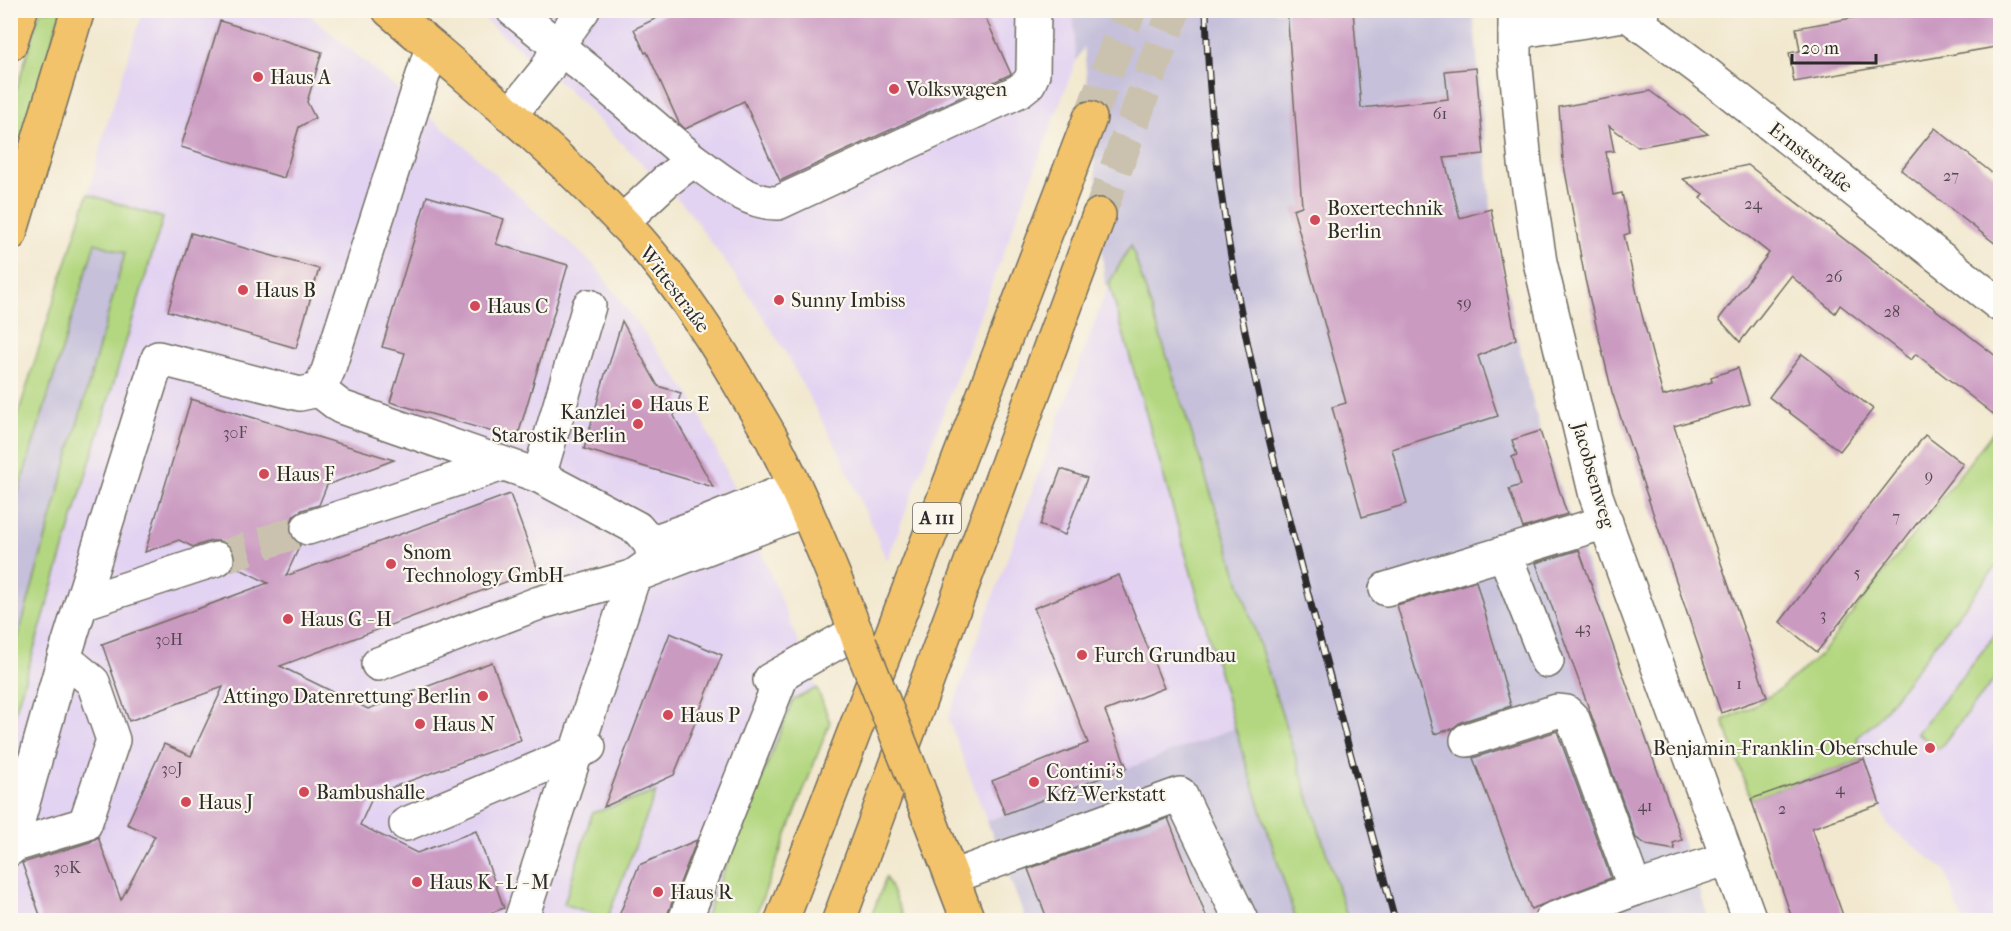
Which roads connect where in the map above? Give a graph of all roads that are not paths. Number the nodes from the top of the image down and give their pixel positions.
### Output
1 (21, 10) edge
2 (78, 10) edge
3 (389, 10) edge
4 (513, 10) edge
5 (583, 10) edge
6 (1034, 10) edge
7 (1634, 12) edge
8 (1515, 21) edge
9 (10, 44) edge
10 (558, 45) junction
11 (432, 47) junction
12 (510, 114) junction
13 (1090, 118) tunnel mouth
14 (693, 160) junction
15 (1099, 215) tunnel mouth
16 (622, 222) junction
17 (10, 234) edge
18 (2001, 305) edge
19 (589, 306) dead end
20 (319, 390) junction
21 (503, 464) junction
22 (539, 477) junction
23 (801, 499) junction
24 (1606, 522) junction
25 (308, 528) tunnel mouth
26 (650, 543) junction
27 (1504, 553) junction
28 (217, 558) tunnel mouth
29 (634, 576) junction
30 (1386, 589) dead end
31 (82, 603) junction
32 (858, 637) junction
33 (64, 658) junction
34 (1547, 661) dead end
35 (378, 664) dead end
36 (1467, 740) dead end
37 (585, 749) junction
38 (406, 824) dead end
39 (11, 848) edge
40 (1728, 858) junction
41 (951, 878) junction
42 (1635, 889) junction
43 (521, 921) edge
44 (685, 921) edge
45 (782, 921) edge
46 (838, 921) edge
47 (968, 921) edge
48 (1240, 921) edge
49 (1551, 921) edge
50 (1750, 921) edge

1 - 9 main road
2 - 17 main road
3 - 11 main road, Wittestraße
4 - 10 street
5 - 10 street
6 - 14 street
7 - 8 street
7 - 18 street, Ernststraße
8 - 24 street, Jacobsenweg
10 - 12 street
10 - 14 street
11 - 12 main road, Wittestraße
11 - 20 street
12 - 16 main road, Wittestraße
13 - 45 main road, A 111
14 - 16 street
15 - 46 main road, A 111
16 - 23 main road, Wittestraße
19 - 22 street
20 - 21 street
20 - 31 street
21 - 22 street
21 - 25 street
22 - 26 street
23 - 26 street
23 - 29 street
23 - 32 main road, Wittestraße
24 - 27 street
24 - 40 street, Jacobsenweg
26 - 29 street
27 - 30 street
27 - 34 street
28 - 31 street
29 - 35 street
29 - 37 street
31 - 33 street
32 - 41 main road, Wittestraße, bridge
32 - 44 street
33 - 39 street
33 - 39 street
36 - 42 street
37 - 38 street
37 - 43 street
40 - 42 street
40 - 50 street, Jacobsenweg
41 - 47 main road
41 - 48 street
42 - 49 street

